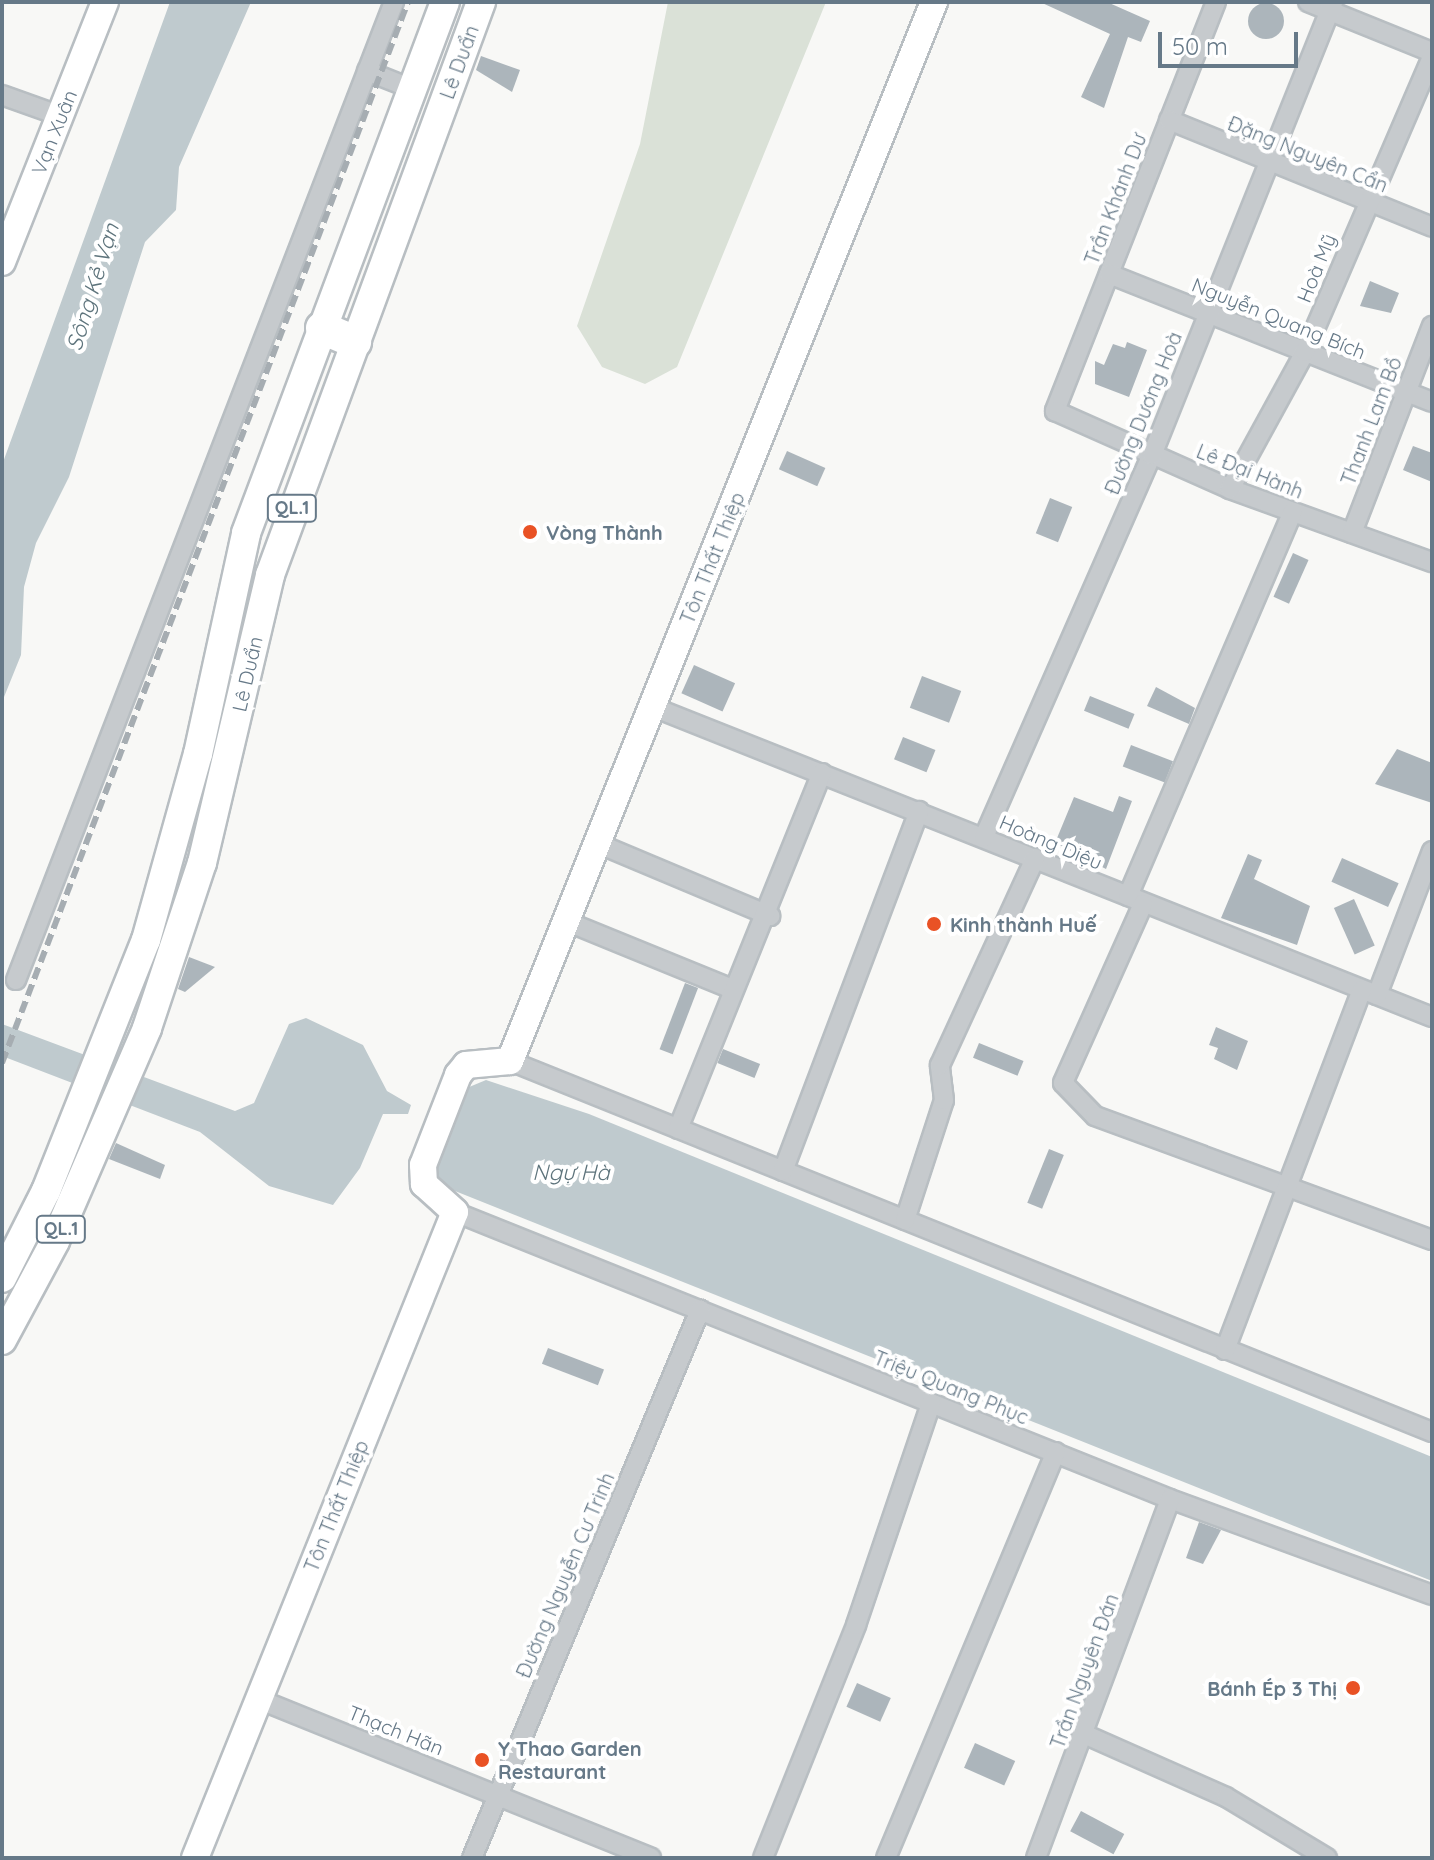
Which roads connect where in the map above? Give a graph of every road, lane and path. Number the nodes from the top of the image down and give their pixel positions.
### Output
1 (105, 2) edge
2 (394, 2) edge
3 (445, 2) edge
4 (481, 2) edge
5 (934, 2) edge
6 (1216, 2) edge
7 (1308, 2) edge
8 (1331, 6) edge
9 (1432, 54) edge
10 (367, 71) junction
11 (410, 88) junction
12 (2, 95) edge
13 (61, 116) junction
14 (1169, 120) junction
15 (1267, 163) junction
16 (1366, 202) junction
17 (1432, 227) edge
18 (2, 262) edge
19 (1109, 274) junction
20 (1208, 313) junction
21 (1432, 326) edge
22 (322, 328) junction
23 (355, 342) junction
24 (1305, 352) junction
25 (1404, 391) junction
26 (1432, 402) edge
27 (1055, 411) joint
28 (1152, 455) junction
29 (1230, 489) junction
30 (1292, 513) junction
31 (1352, 533) junction
32 (1432, 562) edge
33 (653, 707) junction
34 (822, 773) junction
35 (919, 811) junction
36 (984, 837) junction
37 (599, 844) junction
38 (1432, 851) edge
39 (1035, 858) junction
40 (1135, 900) junction
41 (770, 916) junction
42 (568, 922) junction
43 (16, 980) dead end
44 (730, 988) junction
45 (1370, 992) junction
46 (1432, 1017) edge
47 (510, 1061) junction
48 (678, 1129) junction
49 (783, 1171) junction
50 (1292, 1186) junction
51 (455, 1212) junction
52 (905, 1220) junction
53 (1432, 1240) edge
54 (2, 1278) edge
55 (700, 1310) junction
56 (2, 1340) edge
57 (1225, 1350) junction
58 (931, 1403) junction
59 (1432, 1432) edge
60 (1056, 1452) junction
61 (1170, 1499) junction
62 (1432, 1595) edge
63 (258, 1699) junction
64 (1084, 1734) junction
65 (497, 1795) junction
66 (1301, 1851) edge
67 (195, 1858) edge
68 (472, 1858) edge
69 (651, 1858) edge
70 (763, 1858) edge
71 (886, 1858) edge
72 (1036, 1858) edge
73 (1327, 1858) edge

1 - 13 street, Vạn Xuân
2 - 10 street
3 - 11 main road, Lê Duẩn / QL.1
4 - 23 main road, Lê Duẩn / QL.1
5 - 33 street, Tôn Thất Thiệp
6 - 14 street, Trần Khánh Dư
7 - 8 street
8 - 9 street
8 - 15 street, Đường Dương Hoà
9 - 16 street, Hoà Mỹ
10 - 11 street
10 - 43 street
11 - 22 main road, Lê Duẩn / QL.1
12 - 13 street
13 - 18 street, Vạn Xuân
14 - 15 street, Đặng Nguyên Cẩn
14 - 19 street, Trần Khánh Dư
15 - 16 street, Đặng Nguyên Cẩn
15 - 20 street, Đường Dương Hoà
16 - 17 street, Đặng Nguyên Cẩn
16 - 24 street, Hoà Mỹ
19 - 20 street, Nguyễn Quang Bích
19 - 27 street, Trần Khánh Dư
20 - 24 street, Nguyễn Quang Bích
20 - 28 street, Đường Dương Hoà
21 - 25 street, Thanh Lam Bồ
22 - 23 highway
22 - 54 main road, Lê Duẩn / QL.1
23 - 56 main road, Lê Duẩn / QL.1
24 - 25 street, Nguyễn Quang Bích
24 - 29 street, Hoà Mỹ
25 - 26 street, Nguyễn Quang Bích
25 - 31 street, Thanh Lam Bồ
27 - 28 street, Lê Đại Hành
28 - 29 street, Lê Đại Hành
28 - 36 street, Đường Dương Hoà
29 - 30 street, Lê Đại Hành
30 - 31 street, Lê Đại Hành
30 - 40 street
31 - 32 street, Lê Đại Hành
33 - 34 street, Hoàng Diệu
33 - 37 street, Tôn Thất Thiệp
34 - 35 street, Hoàng Diệu
34 - 41 street
35 - 36 street, Hoàng Diệu
35 - 49 street
36 - 39 street, Hoàng Diệu
37 - 41 street
37 - 42 street, Tôn Thất Thiệp
38 - 45 street
39 - 40 street, Hoàng Diệu
39 - 52 street
40 - 45 street, Hoàng Diệu
40 - 50 street
41 - 44 street
42 - 44 street
42 - 47 street, Tôn Thất Thiệp
44 - 48 street
45 - 46 street, Hoàng Diệu
45 - 50 street
47 - 48 street
47 - 51 street
48 - 49 street
49 - 52 street
50 - 53 street
50 - 57 street
51 - 55 street, Triệu Quang Phục
51 - 63 street, Tôn Thất Thiệp
52 - 57 street
55 - 58 street, Triệu Quang Phục
55 - 65 street, Đường Nguyễn Cư Trinh
57 - 59 street
58 - 60 street, Triệu Quang Phục
58 - 70 street
60 - 61 street, Triệu Quang Phục
60 - 71 street
61 - 62 street, Triệu Quang Phục
61 - 64 street, Trần Nguyên Đán
63 - 65 street, Thạch Hãn
63 - 67 street, Tôn Thất Thiệp
64 - 66 street
64 - 72 street, Trần Nguyên Đán
65 - 68 street, Đường Nguyễn Cư Trinh
65 - 69 street, Thạch Hãn
66 - 73 street

